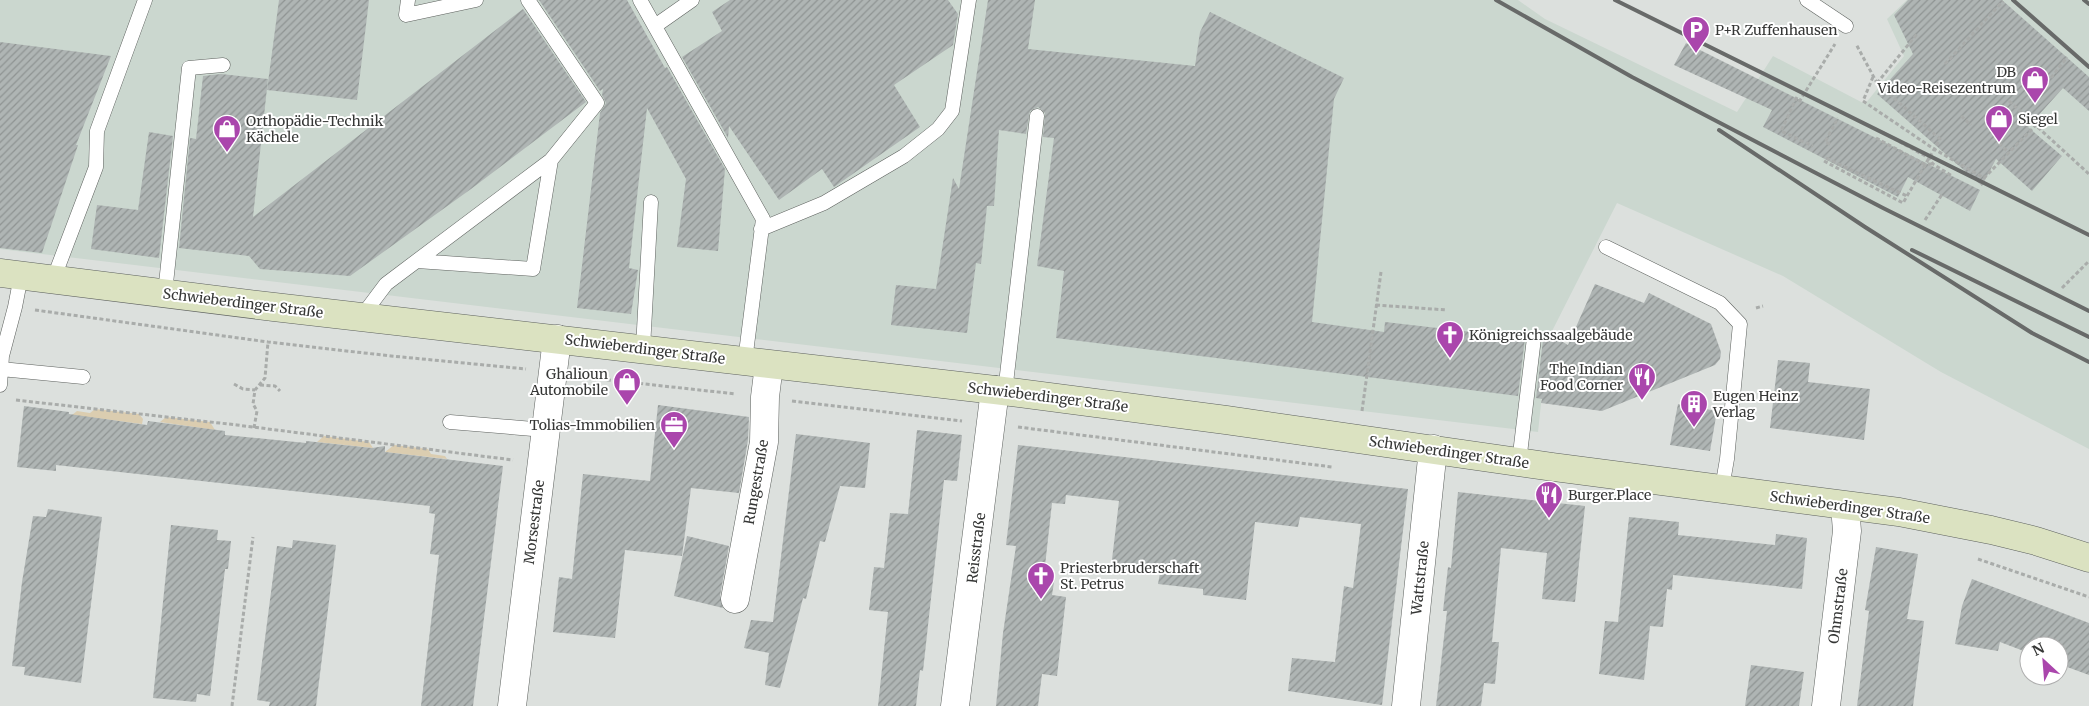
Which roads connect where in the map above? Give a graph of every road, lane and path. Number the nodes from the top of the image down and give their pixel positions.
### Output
1 (145, 0) edge
2 (408, 0) edge
3 (476, 0) edge
4 (528, 0) edge
5 (640, 0) edge
6 (692, 0) edge
7 (969, 0) edge
8 (1807, 0) edge
9 (2003, 2) dead end
10 (655, 26) junction
11 (1846, 26) junction
12 (1917, 34) dead end
13 (2068, 57) dead end
14 (1946, 64) dead end
15 (223, 65) dead end
16 (1874, 77) junction
17 (2051, 78) dead end
18 (1877, 83) junction
19 (1796, 97) dead end
20 (2009, 101) dead end
21 (1799, 102) dead end
22 (1037, 116) dead end
23 (1961, 116) dead end
24 (1838, 118) dead end
25 (1971, 125) dead end
26 (2036, 125) junction
27 (1882, 132) dead end
28 (1876, 138) dead end
29 (2000, 143) dead end
30 (1830, 144) dead end
31 (1813, 146) dead end
32 (1934, 149) junction
33 (2009, 153) junction
34 (1929, 158) junction
35 (551, 160) junction
36 (1924, 164) junction
37 (1933, 164) junction
38 (2089, 174) edge
39 (1952, 176) dead end
40 (1943, 193) dead end
41 (1906, 196) junction
42 (651, 202) dead end
43 (1925, 220) dead end
44 (761, 229) junction
45 (1606, 247) dead end
46 (417, 261) junction
47 (2089, 261) edge
48 (1381, 272) dead end
49 (10, 274) edge
50 (53, 280) junction
51 (2062, 288) dead end
52 (165, 293) junction
53 (1376, 305) junction
54 (1763, 306) dead end
55 (15, 307) junction
56 (1756, 307) dead end
57 (1447, 310) dead end
58 (362, 316) junction
59 (1534, 338) dead end
60 (557, 339) junction
61 (268, 342) junction
62 (643, 348) junction
63 (757, 363) junction
64 (1, 369) junction
65 (553, 372) junction
66 (83, 377) dead end
67 (234, 384) dead end
68 (260, 384) junction
69 (0, 385) edge
70 (255, 390) junction
71 (280, 391) dead end
72 (1000, 391) junction
73 (765, 397) junction
74 (9, 400) dead end
75 (450, 422) dead end
76 (992, 424) junction
77 (254, 428) junction
78 (545, 430) junction
79 (1358, 439) junction
80 (1433, 449) junction
81 (1519, 462) junction
82 (541, 464) junction
83 (1338, 468) dead end
84 (1722, 488) junction
85 (1845, 506) junction
86 (253, 537) dead end
87 (1973, 558) dead end
88 (2089, 558) edge
89 (2089, 597) edge
90 (735, 599) dead end
91 (232, 706) edge
92 (512, 706) edge
93 (955, 706) edge
94 (1406, 706) edge
95 (1826, 706) edge

1 - 50 lane
2 - 3 lane
4 - 35 lane
5 - 10 lane
6 - 10 lane
7 - 44 lane
8 - 11 lane
9 - 14 path
10 - 44 lane
11 - 16 path
11 - 21 path
12 - 18 path
13 - 17 path
15 - 52 lane
16 - 18 path
16 - 32 path
18 - 32 path
19 - 31 path
20 - 26 path
22 - 72 lane, Reisstraße
23 - 25 path
24 - 30 path
26 - 33 path
26 - 38 path
27 - 34 path
28 - 36 path
29 - 33 path
32 - 33 path
32 - 34 path
34 - 36 path
34 - 37 path
35 - 46 lane
35 - 46 lane
36 - 37 path
36 - 41 path
37 - 39 path
40 - 43 path
41 - 41 path
42 - 62 lane
44 - 63 lane
45 - 84 lane
46 - 58 lane
47 - 51 path
48 - 53 path
49 - 50 main road, Schwieberdinger Straße
49 - 55 lane
50 - 52 main road, Schwieberdinger Straße
52 - 58 main road, Schwieberdinger Straße
53 - 57 path
53 - 79 path
54 - 56 path
55 - 61 path
55 - 64 lane
58 - 60 main road, Schwieberdinger Straße
59 - 81 lane
60 - 62 main road, Schwieberdinger Straße
60 - 65 street, Morsestraße
61 - 65 path
61 - 68 path
62 - 63 main road, Schwieberdinger Straße
63 - 72 main road, Schwieberdinger Straße
63 - 73 street, Rungestraße
64 - 66 lane
64 - 69 lane
65 - 73 path
65 - 78 street, Morsestraße
67 - 70 path
68 - 70 path
68 - 71 path
70 - 77 path
72 - 76 street, Reisstraße
72 - 79 main road, Schwieberdinger Straße
73 - 76 path
73 - 90 street, Rungestraße
74 - 77 path
75 - 78 lane
76 - 83 path
76 - 93 street, Reisstraße
77 - 82 path
78 - 82 street, Morsestraße
79 - 80 main road, Schwieberdinger Straße
80 - 81 main road, Schwieberdinger Straße
80 - 94 street, Wattstraße
81 - 84 main road, Schwieberdinger Straße
82 - 92 street, Morsestraße
84 - 85 main road, Schwieberdinger Straße
85 - 88 main road, Schwieberdinger Straße
85 - 95 street, Ohmstraße
86 - 91 path
87 - 89 path

